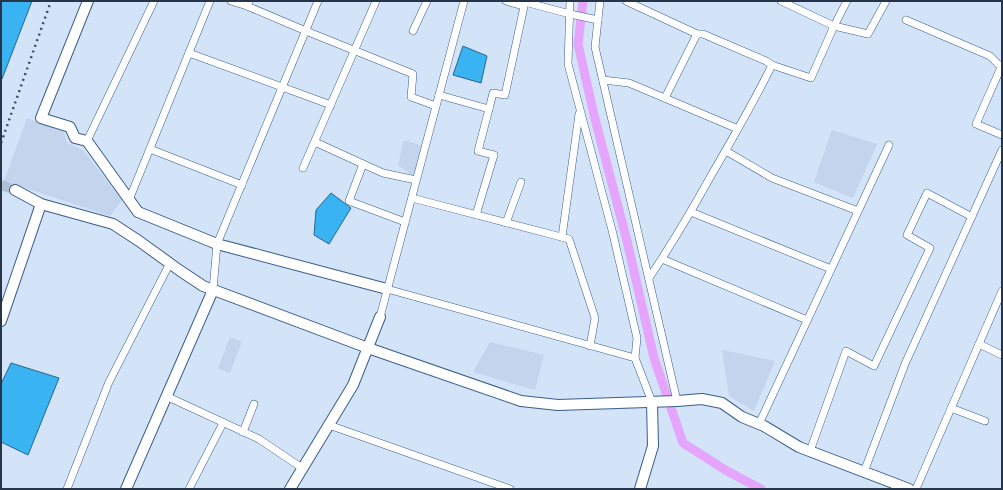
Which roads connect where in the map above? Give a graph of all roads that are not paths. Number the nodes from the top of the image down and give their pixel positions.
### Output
1 (88, 1) edge
2 (154, 1) edge
3 (210, 1) edge
4 (231, 1) edge
5 (318, 1) edge
6 (376, 1) edge
7 (427, 1) edge
8 (464, 1) edge
9 (506, 1) edge
10 (570, 1) edge
11 (600, 1) edge
12 (626, 1) edge
13 (847, 1) edge
14 (886, 1) edge
15 (784, 2) edge
16 (248, 3) edge
17 (523, 6) junction
18 (570, 14) junction
19 (598, 20) junction
20 (906, 20) dead end
21 (834, 26) junction
22 (306, 31) junction
23 (413, 31) dead end
24 (697, 34) junction
25 (355, 51) junction
26 (189, 53) junction
27 (772, 65) junction
28 (1002, 67) edge
29 (603, 80) junction
30 (283, 86) junction
31 (439, 95) junction
32 (665, 98) junction
33 (331, 105) junction
34 (436, 106) junction
35 (489, 108) junction
36 (580, 110) junction
37 (738, 129) junction
38 (1002, 135) edge
39 (87, 142) junction
40 (315, 142) junction
41 (889, 145) dead end
42 (150, 149) junction
43 (1002, 150) edge
44 (726, 151) junction
45 (363, 164) junction
46 (303, 168) dead end
47 (416, 180) junction
48 (521, 182) dead end
49 (242, 185) junction
50 (15, 190) tunnel mouth
51 (412, 198) junction
52 (129, 200) junction
53 (41, 204) junction
54 (858, 211) junction
55 (691, 212) junction
56 (476, 215) junction
57 (972, 217) junction
58 (405, 222) junction
59 (506, 222) junction
60 (562, 237) junction
61 (217, 244) junction
62 (662, 259) junction
63 (170, 264) junction
64 (831, 269) junction
65 (649, 278) junction
66 (387, 289) junction
67 (213, 290) junction
68 (1002, 291) edge
69 (380, 317) joint
70 (807, 320) junction
71 (1, 321) edge
72 (979, 344) junction
73 (590, 346) junction
74 (368, 348) junction
75 (1002, 355) edge
76 (635, 358) junction
77 (166, 396) junction
78 (677, 401) junction
79 (652, 402) junction
80 (254, 404) dead end
81 (951, 408) junction
82 (985, 421) dead end
83 (223, 423) junction
84 (329, 424) junction
85 (759, 424) junction
86 (243, 432) junction
87 (810, 451) junction
88 (302, 468) junction
89 (864, 472) junction
90 (506, 488) edge
91 (67, 489) edge
92 (126, 489) edge
93 (189, 489) edge
94 (290, 489) edge
95 (640, 489) edge
96 (909, 489) edge
97 (916, 489) edge

1 - 39 street
2 - 39 street
3 - 26 street
4 - 16 street
5 - 22 street
6 - 25 street
7 - 23 street
8 - 31 street
9 - 17 street
10 - 18 street
11 - 19 street
12 - 24 street
13 - 21 street
14 - 21 street
15 - 21 street
16 - 22 street
17 - 18 street
17 - 35 street
18 - 19 street
18 - 36 street
19 - 29 street
20 - 28 street
21 - 27 street
22 - 25 street
22 - 30 street
24 - 27 street
24 - 32 street
25 - 33 street
25 - 34 street
26 - 30 street
26 - 42 street
27 - 37 street
28 - 38 street
29 - 32 street
29 - 65 street
30 - 33 street
30 - 49 street
31 - 34 street
31 - 35 street
32 - 37 street
33 - 40 street
34 - 47 street
35 - 56 street
36 - 60 street
36 - 76 street
37 - 44 street
39 - 52 street
40 - 45 street
40 - 46 street
41 - 54 street
42 - 49 street
42 - 52 street
43 - 57 street
44 - 54 street
44 - 55 street
45 - 47 street
45 - 58 street
47 - 51 street
48 - 59 street
49 - 61 street
50 - 53 street
51 - 56 street
51 - 58 street
52 - 61 street
53 - 63 street
53 - 71 street
54 - 64 street
55 - 62 street
55 - 64 street
56 - 59 street
57 - 87 street
57 - 89 street
58 - 66 street
59 - 60 street
60 - 73 street
61 - 66 street
61 - 67 street
62 - 65 street
62 - 70 street
63 - 67 street
63 - 91 street
64 - 70 street
65 - 78 street
66 - 69 street
66 - 73 street
67 - 74 street
67 - 77 street
68 - 72 street
69 - 74 street
70 - 85 street
72 - 75 street
72 - 81 street
73 - 76 street
74 - 79 street
74 - 84 street
76 - 79 street
77 - 83 street
77 - 92 street
78 - 79 street
78 - 85 street
79 - 95 street
80 - 86 street
81 - 82 street
81 - 97 street
83 - 86 street
83 - 93 street
84 - 88 street
84 - 90 street
85 - 87 street
86 - 88 street
87 - 89 street
88 - 94 street
89 - 96 street

